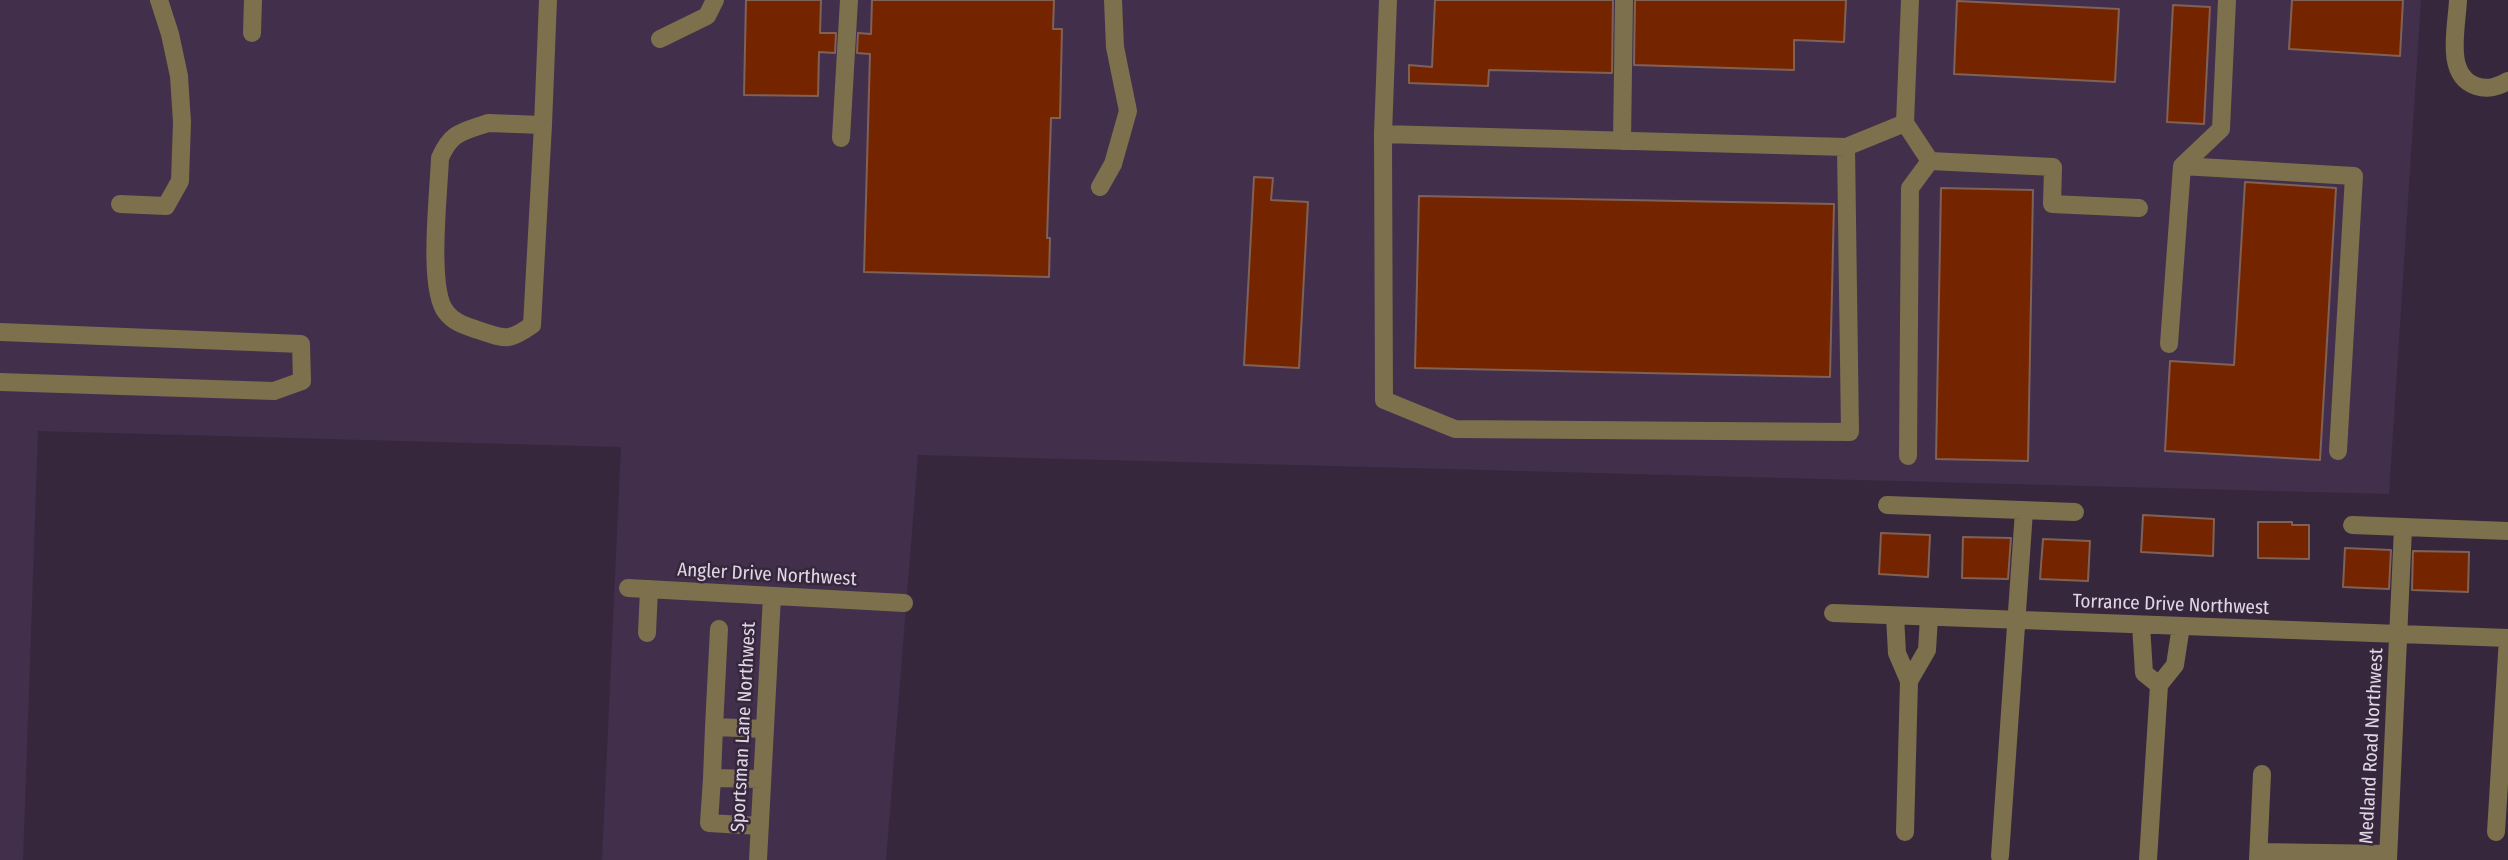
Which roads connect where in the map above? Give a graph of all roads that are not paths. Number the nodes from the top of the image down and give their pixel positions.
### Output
1 (159, 0) edge
2 (253, 0) edge
3 (548, 0) edge
4 (715, 0) edge
5 (849, 0) edge
6 (1113, 0) edge
7 (1388, 0) edge
8 (1625, 0) edge
9 (1910, 0) edge
10 (2227, 0) edge
11 (2458, 0) edge
12 (252, 33) dead end
13 (660, 39) dead end
14 (2508, 81) edge
15 (1905, 123) junction
16 (543, 125) junction
17 (1383, 134) junction
18 (841, 138) dead end
19 (1622, 141) junction
20 (1846, 147) junction
21 (1930, 161) junction
22 (2182, 166) junction
23 (1100, 187) dead end
24 (120, 204) dead end
25 (2139, 208) dead end
26 (0, 332) edge
27 (2169, 344) dead end
28 (0, 382) edge
29 (2338, 451) dead end
30 (1908, 456) dead end
31 (1887, 505) dead end
32 (2024, 511) junction
33 (2075, 512) dead end
34 (2352, 526) dead end
35 (2403, 528) junction
36 (2508, 531) edge
37 (628, 588) dead end
38 (649, 589) junction
39 (772, 596) junction
40 (904, 603) dead end
41 (1833, 613) dead end
42 (1895, 616) junction
43 (1929, 617) junction
44 (2015, 620) junction
45 (2141, 625) junction
46 (2181, 626) junction
47 (719, 629) dead end
48 (647, 633) dead end
49 (2399, 634) junction
50 (2508, 638) edge
51 (1909, 681) junction
52 (2159, 685) junction
53 (714, 727) junction
54 (765, 729) junction
55 (2262, 774) dead end
56 (712, 778) junction
57 (762, 779) junction
58 (760, 826) junction
59 (1905, 832) dead end
60 (2496, 832) dead end
61 (2000, 856) dead end
62 (2258, 856) edge
63 (2388, 857) edge
64 (758, 860) edge
65 (2148, 860) edge

1 - 24 street
2 - 12 street
3 - 16 street
4 - 13 street
5 - 18 street
6 - 23 street
7 - 17 street
8 - 19 street
9 - 15 street
10 - 22 street
11 - 14 street
15 - 20 street
15 - 21 street
16 - 16 street
17 - 19 street
17 - 20 street
19 - 20 street
21 - 25 street
21 - 30 street
22 - 27 street
22 - 29 street
26 - 28 street
31 - 32 street
32 - 33 street
32 - 44 street
34 - 35 street
35 - 36 street
35 - 49 street, Medland Road Northwest
37 - 38 street, Angler Drive Northwest
38 - 39 street, Angler Drive Northwest
38 - 48 street
39 - 40 street, Angler Drive Northwest
39 - 54 street, Sportsman Lane Northwest
41 - 42 street, Torrance Drive Northwest
42 - 43 street, Torrance Drive Northwest
42 - 51 street
43 - 44 street, Torrance Drive Northwest
43 - 51 street
44 - 45 street, Torrance Drive Northwest
44 - 61 street
45 - 46 street, Torrance Drive Northwest
45 - 52 street
46 - 49 street, Torrance Drive Northwest
46 - 52 street
47 - 53 street
49 - 50 street, Torrance Drive Northwest
49 - 63 street, Medland Road Northwest
50 - 60 street
51 - 59 street
52 - 65 street
53 - 54 street
53 - 56 street
54 - 57 street, Sportsman Lane Northwest
55 - 62 street
56 - 57 street
56 - 58 street
57 - 58 street, Sportsman Lane Northwest
58 - 64 street, Sportsman Lane Northwest
62 - 63 street

